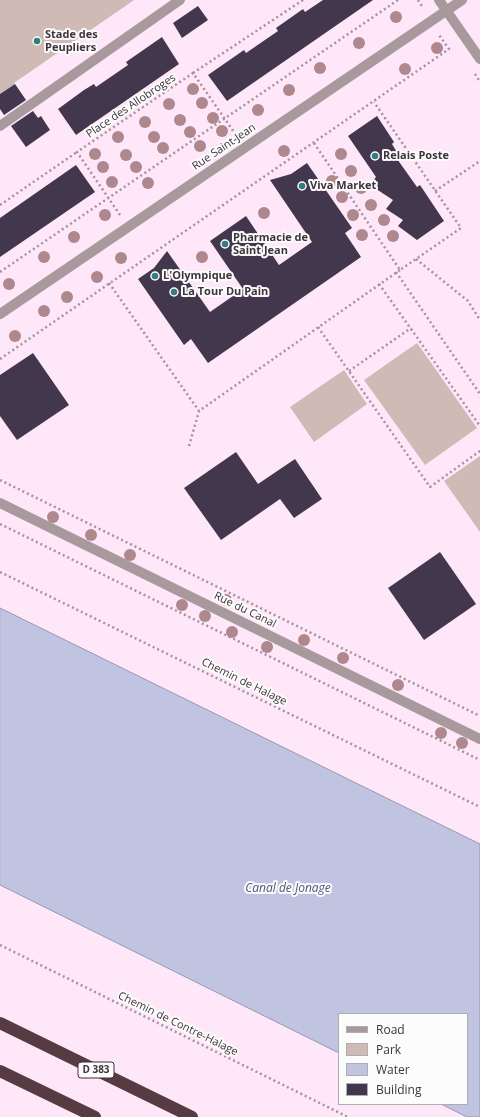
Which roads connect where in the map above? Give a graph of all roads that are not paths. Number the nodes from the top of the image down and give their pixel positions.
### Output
1 (180, 0) edge
2 (439, 0) edge
3 (462, 0) edge
4 (446, 11) junction
5 (480, 58) edge
6 (0, 126) edge
7 (0, 314) edge
8 (0, 503) edge
9 (480, 739) edge
10 (0, 1023) edge
11 (0, 1070) edge
12 (95, 1117) edge
13 (192, 1117) edge

1 - 6 street
2 - 4 street
3 - 4 street, Rue Saint-Jean
4 - 5 street
4 - 7 street, Rue Saint-Jean
8 - 9 street, Rue du Canal
10 - 13 highway, D 383
11 - 12 highway

